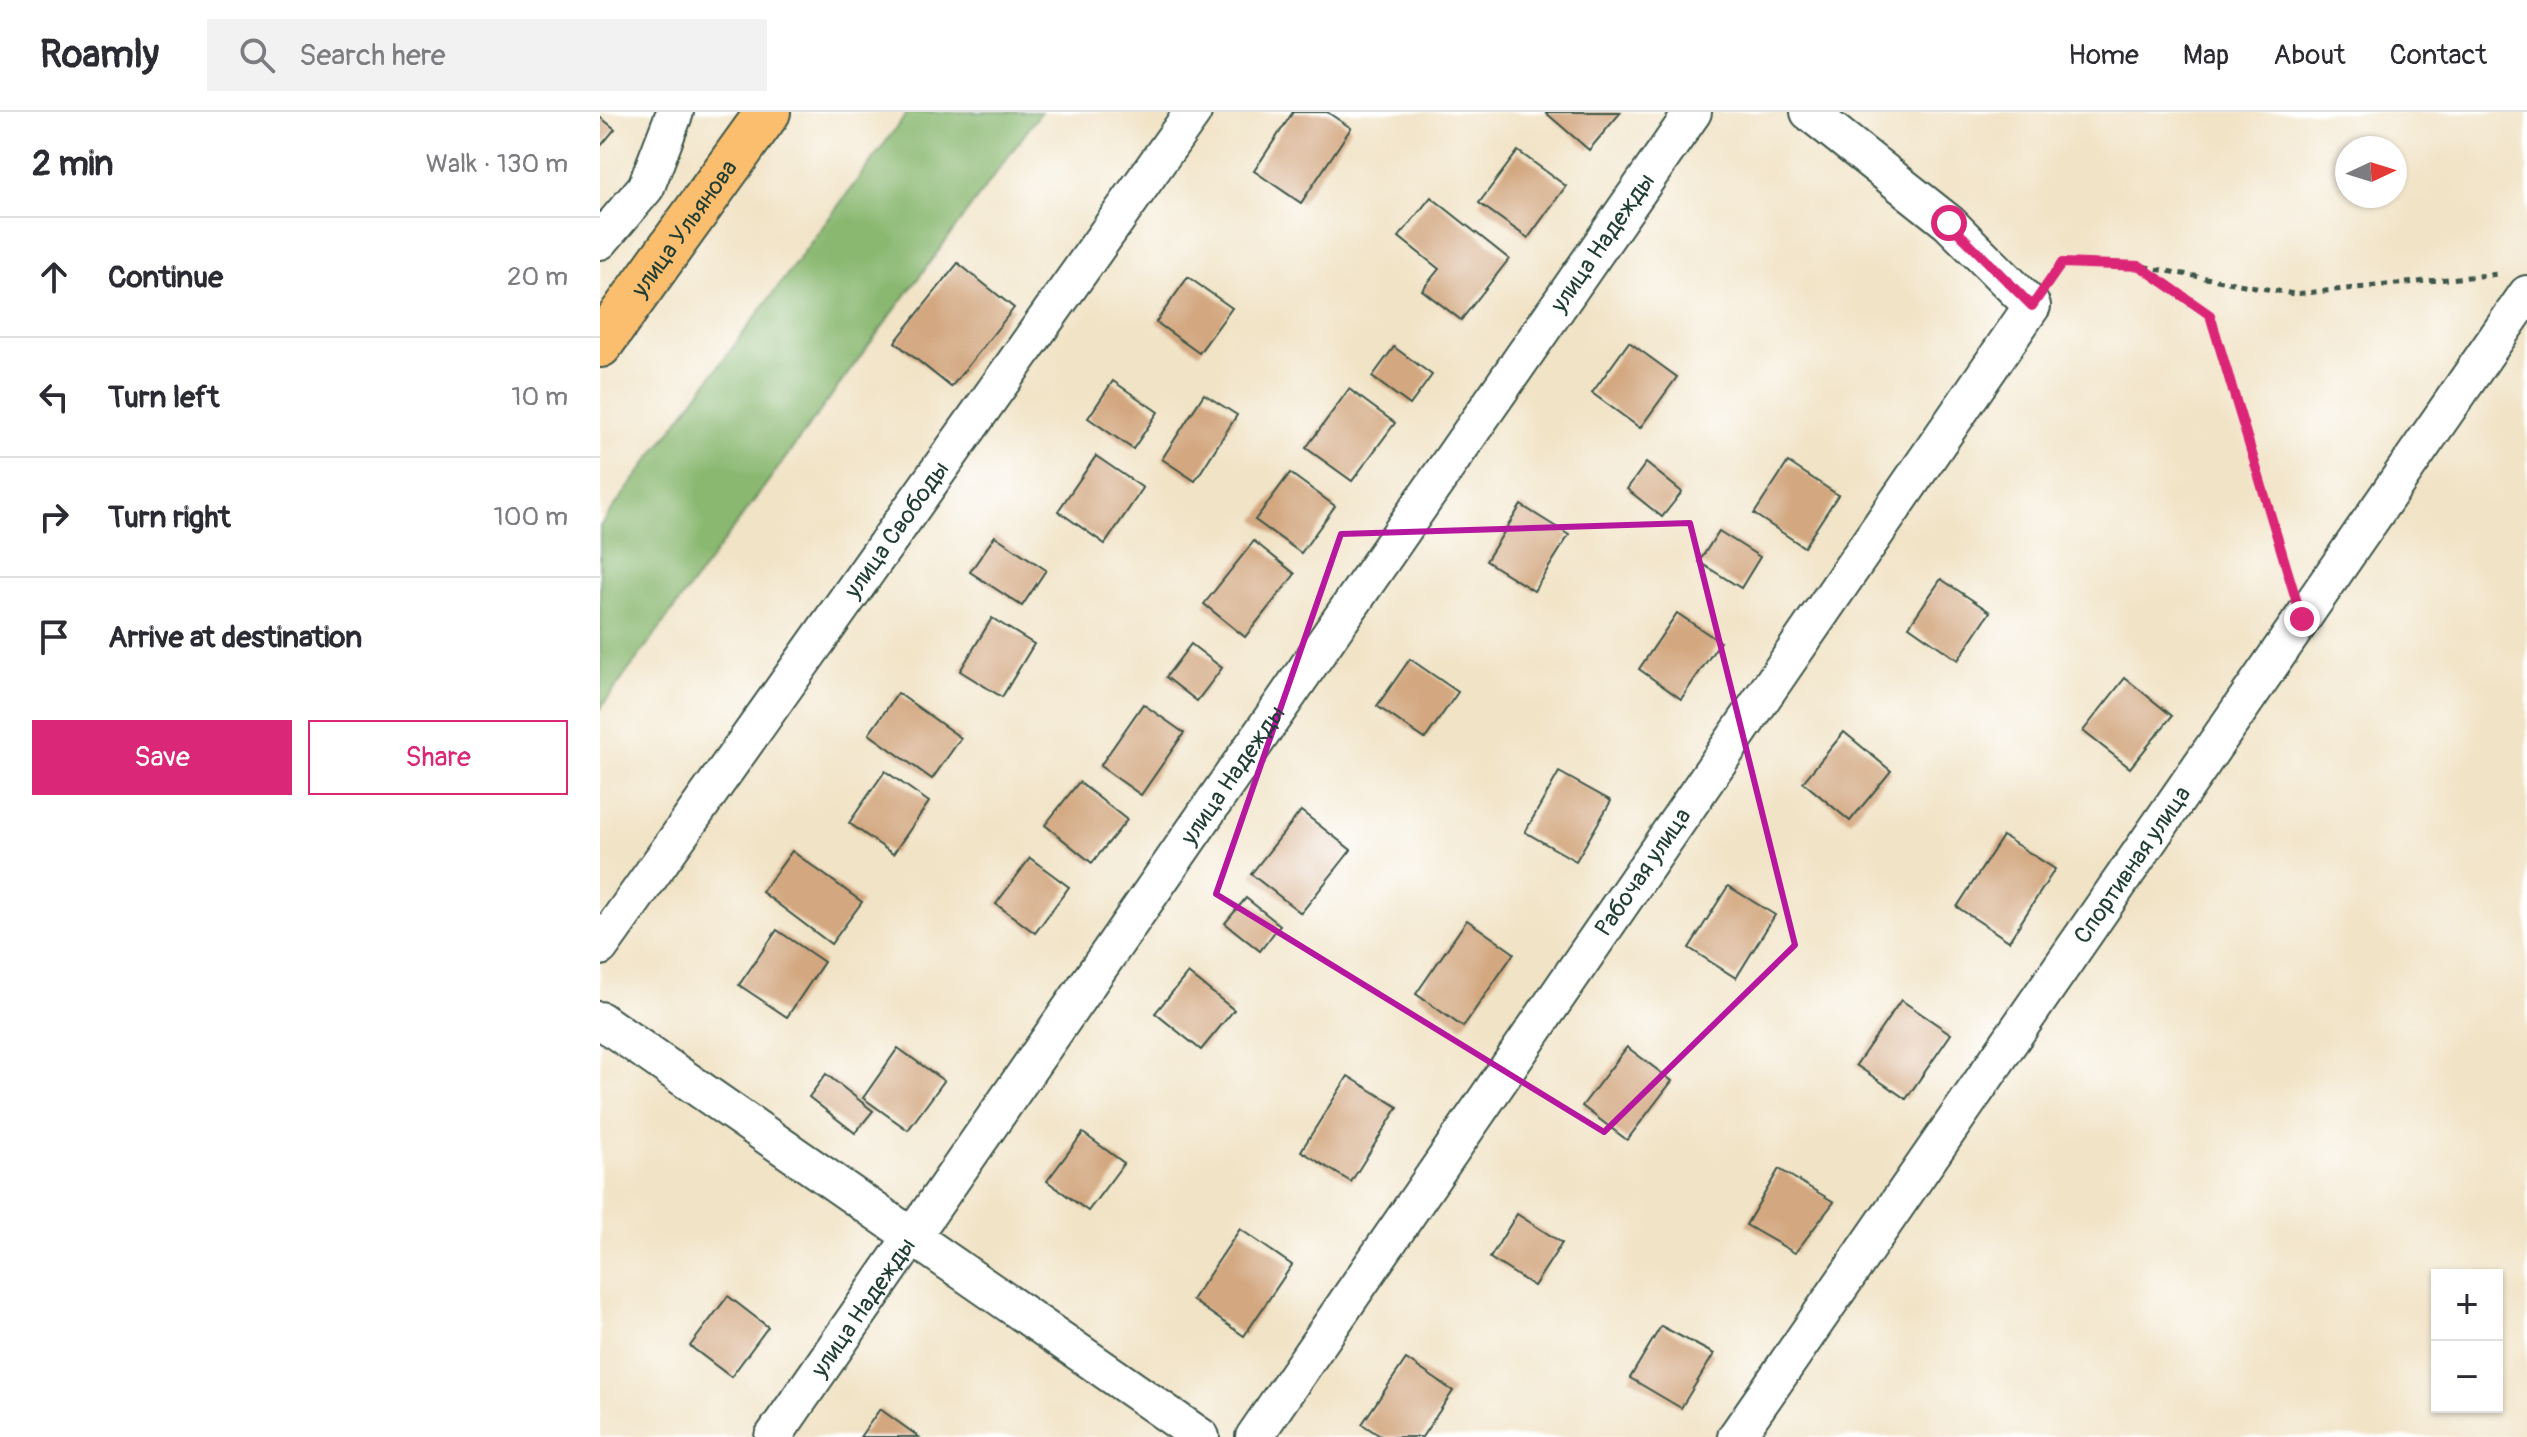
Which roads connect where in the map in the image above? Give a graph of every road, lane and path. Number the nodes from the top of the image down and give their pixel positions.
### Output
1 (675, 112) edge
2 (768, 112) edge
3 (1193, 112) edge
4 (1693, 112) edge
5 (1809, 112) edge
6 (600, 241) edge
7 (2140, 266) junction
8 (2519, 283) edge
9 (2032, 306) junction
10 (600, 345) edge
11 (2302, 619) junction
12 (600, 947) edge
13 (600, 1020) edge
14 (912, 1237) junction
15 (773, 1437) edge
16 (1201, 1437) edge
17 (1254, 1437) edge
18 (1736, 1437) edge

1 - 6 street
2 - 10 main road, улица Ульянова
3 - 12 street, улица Свободы
4 - 14 street, улица Надежды
5 - 9 street
7 - 8 path
7 - 9 path
7 - 11 path
8 - 11 street, Спортивная улица
9 - 17 street, Рабочая улица
11 - 18 street, Спортивная улица
13 - 14 street
14 - 15 street, улица Надежды
14 - 16 street

